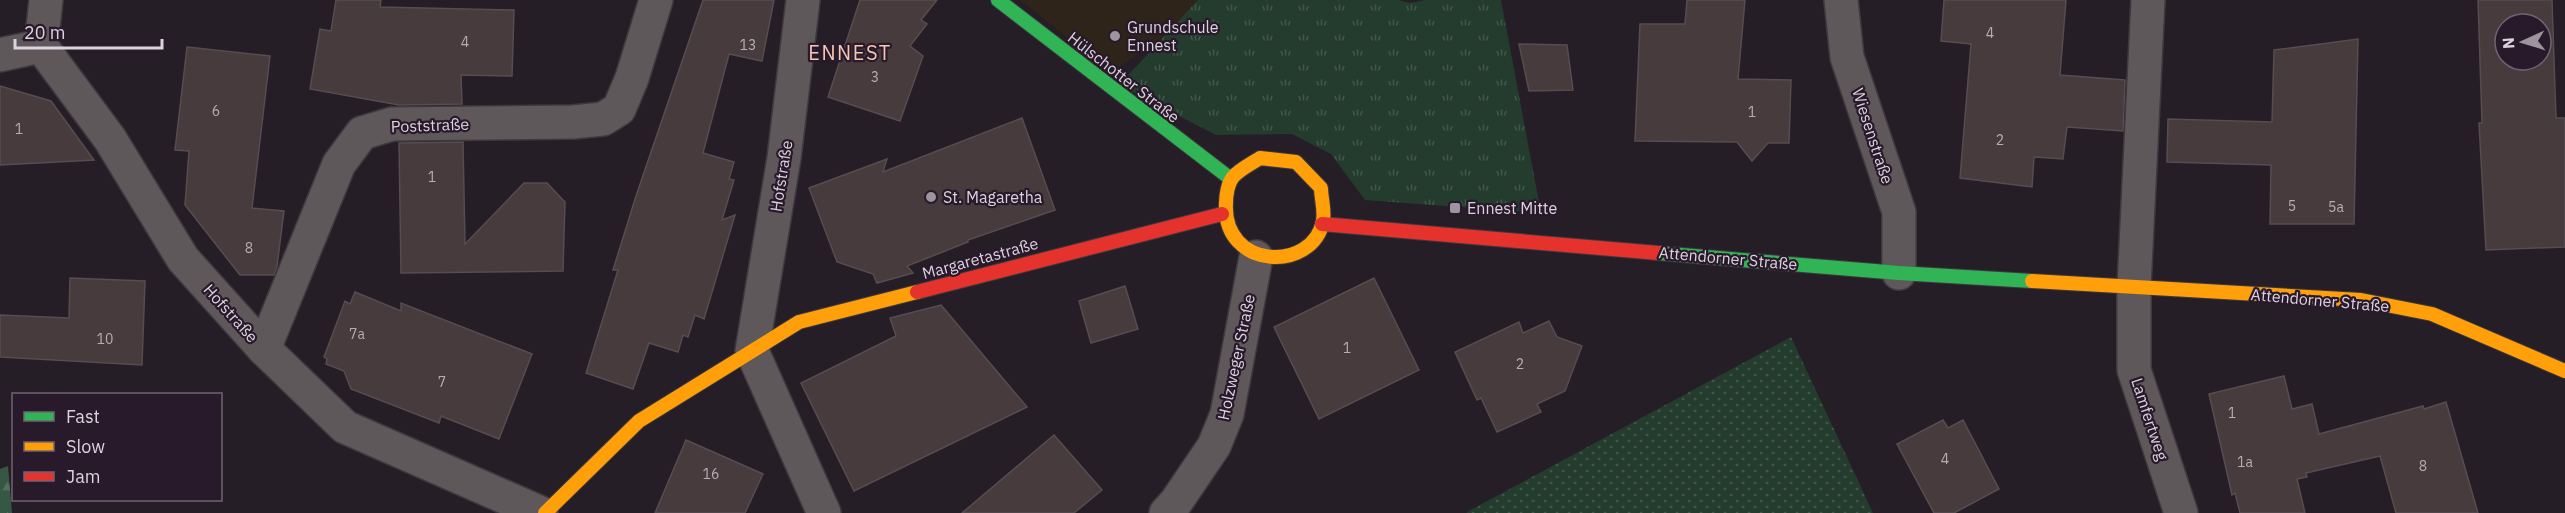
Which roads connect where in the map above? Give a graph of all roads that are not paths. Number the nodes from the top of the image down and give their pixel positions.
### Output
1 (46, 0) edge
2 (656, 0) edge
3 (803, 0) edge
4 (998, 0) edge
5 (1841, 0) edge
6 (2148, 0) edge
7 (41, 46) junction
8 (0, 55) edge
9 (1231, 179) junction
10 (1222, 214) junction
11 (1322, 224) junction
12 (1256, 257) junction
13 (1899, 273) junction
14 (2134, 287) junction
15 (264, 349) junction
16 (752, 351) junction
17 (2565, 371) edge
18 (543, 513) edge
19 (824, 513) edge
20 (1166, 513) edge
21 (2181, 513) edge

1 - 7 street
2 - 15 street, Poststraße
3 - 16 street, Hofstraße
4 - 9 street, Hülschotter Straße
5 - 13 street, Wiesenstraße
6 - 14 street
7 - 8 street
7 - 15 street, Hofstraße
9 - 10 street
9 - 11 street
10 - 12 street
10 - 16 street, Margaretastraße
11 - 12 street
11 - 13 street, Attendorner Straße
12 - 20 street, Holzweger Straße
13 - 14 street, Attendorner Straße
14 - 17 street, Attendorner Straße
14 - 21 street, Lamfertweg
15 - 18 street, Hofstraße
16 - 18 street, Hofstraße
16 - 19 street

